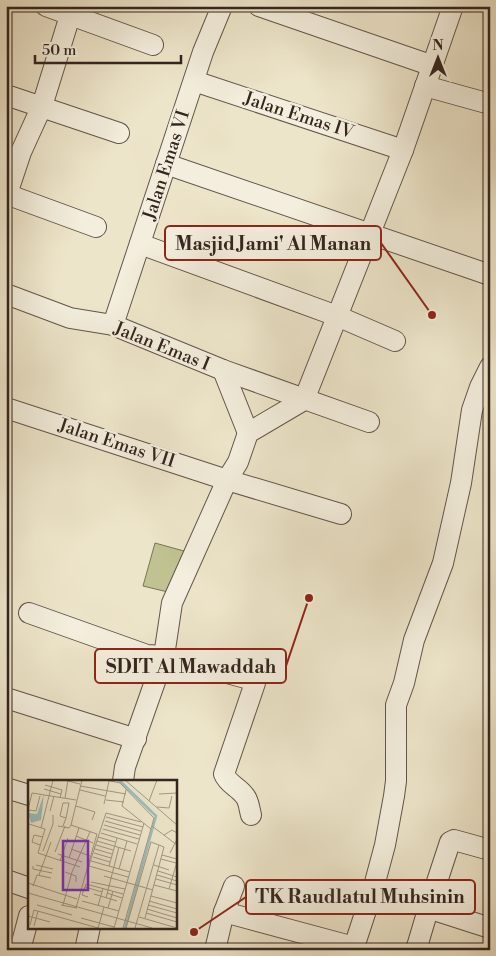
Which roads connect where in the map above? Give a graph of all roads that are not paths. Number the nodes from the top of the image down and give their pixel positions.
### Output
1 (46, 6) edge
2 (222, 6) edge
3 (260, 6) edge
4 (453, 6) edge
5 (72, 10) edge
6 (153, 45) dead end
7 (433, 66) junction
8 (194, 81) junction
9 (425, 86) junction
10 (6, 95) edge
11 (490, 104) edge
12 (42, 106) junction
13 (119, 133) dead end
14 (403, 150) junction
15 (166, 164) junction
16 (6, 195) edge
17 (96, 227) dead end
18 (370, 234) junction
19 (140, 244) junction
20 (490, 275) edge
21 (6, 294) edge
22 (337, 316) junction
23 (114, 325) junction
24 (395, 341) dead end
25 (490, 367) edge
26 (223, 370) junction
27 (304, 400) junction
28 (6, 408) edge
29 (369, 422) dead end
30 (248, 433) junction
31 (228, 480) junction
32 (342, 514) dead end
33 (29, 613) dead end
34 (164, 656) junction
35 (6, 698) edge
36 (136, 739) junction
37 (123, 780) edge
38 (6, 788) edge
39 (28, 795) edge
40 (251, 815) dead end
41 (490, 850) edge
42 (6, 880) edge
43 (234, 886) dead end
44 (28, 888) edge
45 (430, 903) junction
46 (224, 912) junction
47 (28, 920) edge
48 (90, 928) edge
49 (490, 928) edge
50 (354, 948) edge
51 (20, 950) edge
52 (85, 950) edge
53 (215, 950) edge
54 (416, 950) edge

1 - 5 street
2 - 8 street, Jalan Emas VI
3 - 7 street
4 - 7 street
5 - 6 street
5 - 12 street
7 - 9 street
8 - 14 street, Jalan Emas IV
8 - 15 street, Jalan Emas VI
9 - 11 street
9 - 14 street
10 - 12 street
12 - 13 street
12 - 16 street
14 - 18 street
15 - 18 street
15 - 19 street, Jalan Emas VI
16 - 17 street
18 - 20 street
18 - 22 street
19 - 22 street
19 - 23 street, Jalan Emas VI
21 - 23 street, Jalan Emas I
22 - 24 street
22 - 27 street
23 - 26 street, Jalan Emas I
25 - 50 street
26 - 27 street, Jalan Emas I
26 - 30 street, Jalan Emas I
27 - 29 street, Jalan Emas I
27 - 30 street
28 - 31 street, Jalan Emas VII
30 - 31 street
31 - 32 street, Jalan Emas VII
31 - 34 street
33 - 34 street
34 - 36 street
34 - 40 street
35 - 36 street
36 - 37 street
38 - 39 street
41 - 45 street
42 - 44 street
43 - 46 street
45 - 49 street
45 - 54 street
46 - 50 street
46 - 53 street
47 - 51 street
48 - 52 street

